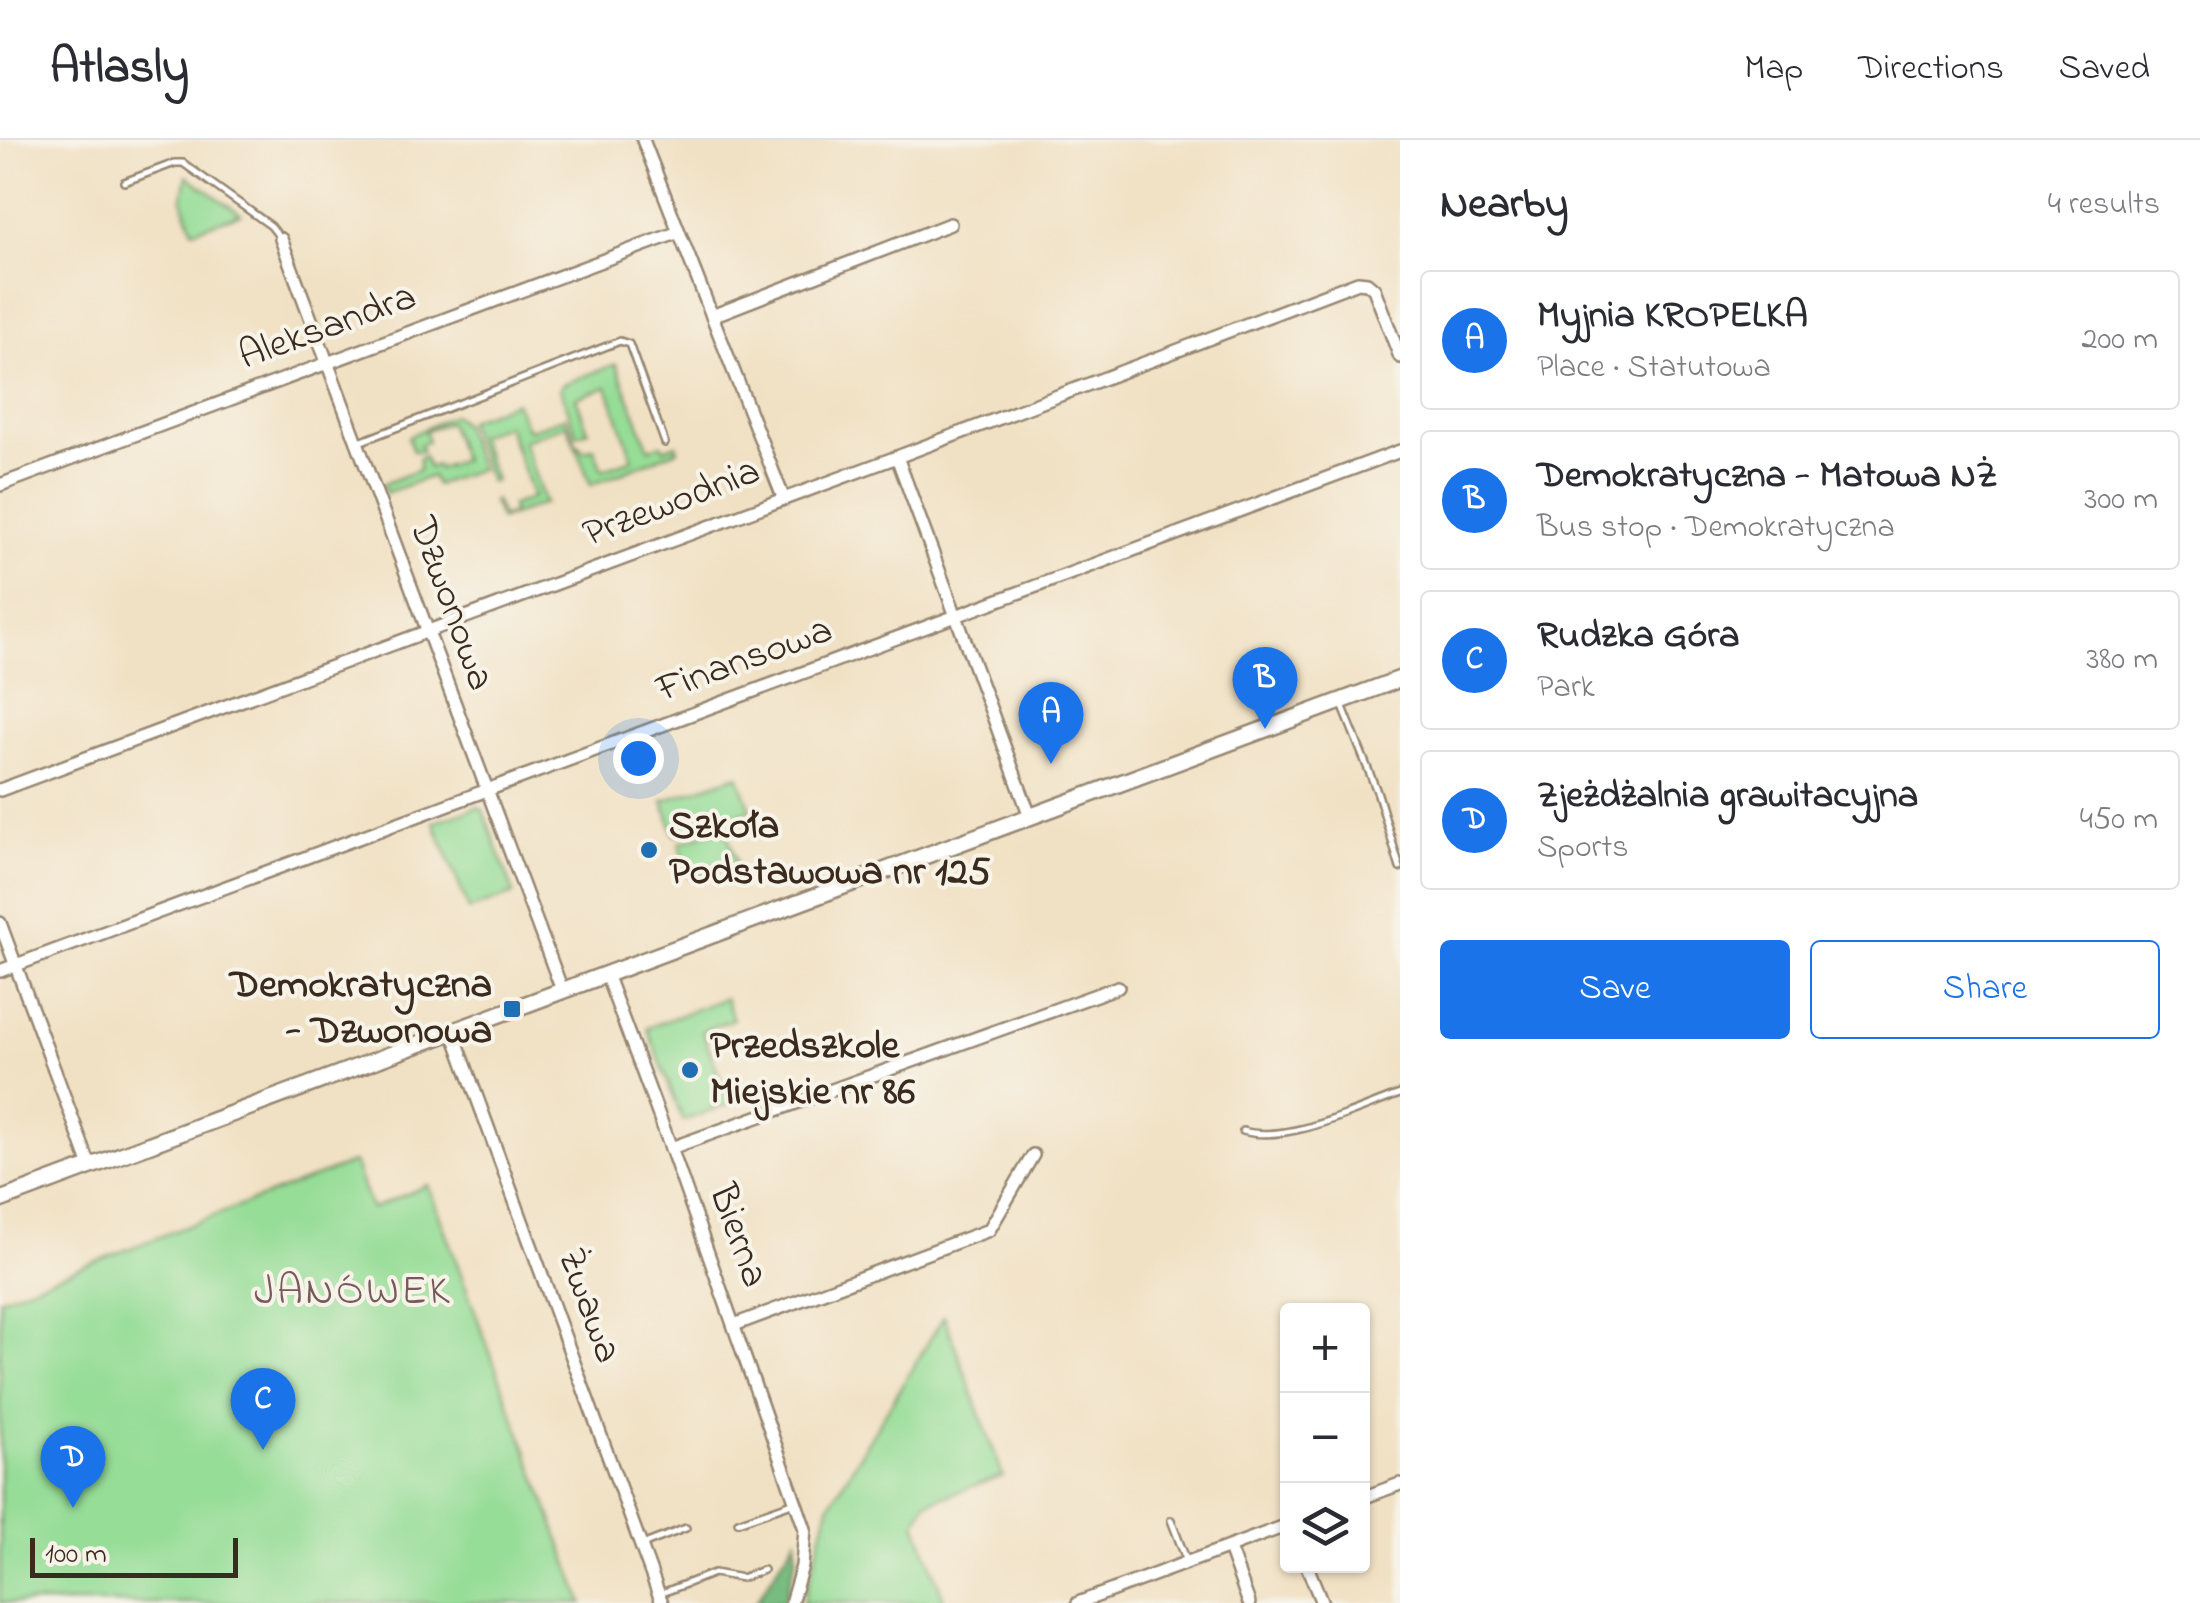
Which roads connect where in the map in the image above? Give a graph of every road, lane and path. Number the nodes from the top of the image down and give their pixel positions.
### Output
1 (643, 140) edge
2 (124, 182) dead end
3 (950, 224) dead end
4 (679, 232) junction
5 (281, 239) joint
6 (712, 316) junction
7 (1400, 357) edge
8 (328, 363) junction
9 (666, 442) dead end
10 (356, 444) junction
11 (1400, 451) edge
12 (898, 457) junction
13 (0, 485) edge
14 (784, 497) junction
15 (958, 617) junction
16 (426, 631) junction
17 (1400, 679) edge
18 (1341, 701) junction
19 (0, 790) edge
20 (486, 792) junction
21 (1030, 816) junction
22 (1400, 868) edge
23 (0, 924) edge
24 (16, 965) junction
25 (0, 971) edge
26 (606, 974) junction
27 (1118, 986) dead end
28 (562, 990) junction
29 (453, 1032) junction
30 (1400, 1094) edge
31 (1243, 1130) dead end
32 (671, 1148) junction
33 (1034, 1156) dead end
34 (90, 1166) junction
35 (0, 1200) edge
36 (734, 1325) junction
37 (1400, 1484) edge
38 (1370, 1495) edge
39 (796, 1502) junction
40 (1170, 1520) dead end
41 (738, 1522) dead end
42 (686, 1528) dead end
43 (1280, 1529) edge
44 (641, 1545) junction
45 (1229, 1548) junction
46 (1187, 1563) junction
47 (763, 1570) dead end
48 (1310, 1573) edge
49 (661, 1599) edge
50 (791, 1603) edge
51 (1078, 1603) edge
52 (1249, 1603) edge
53 (1322, 1603) edge

1 - 4 street
2 - 5 lane
3 - 6 street
4 - 6 street
4 - 8 street, Aleksandra
5 - 8 street, Dzwonowa
6 - 14 street
7 - 12 street, Przewodnia
8 - 10 street, Dzwonowa
8 - 13 street, Aleksandra
9 - 10 lane
10 - 16 street, Dzwonowa
11 - 15 street, Finansowa
12 - 14 street, Przewodnia
12 - 15 street
14 - 16 street, Przewodnia
15 - 20 street, Finansowa
15 - 21 street
16 - 19 street, Przewodnia
16 - 20 street, Dzwonowa
17 - 18 street
18 - 21 street
18 - 22 lane
20 - 24 street, Finansowa
20 - 28 street, Dzwonowa
21 - 26 street
23 - 24 street
24 - 25 street, Finansowa
24 - 34 street
26 - 28 street
26 - 32 street, Bierna
27 - 32 street
28 - 29 street
29 - 34 street
29 - 44 street, Żwawa
30 - 31 lane
32 - 36 street, Bierna
33 - 36 street
34 - 35 street
36 - 39 street, Bierna
37 - 38 street
39 - 41 lane
39 - 50 street, Bierna
40 - 46 lane
42 - 44 lane
43 - 45 street
44 - 49 street, Żwawa
45 - 46 street
45 - 52 street
46 - 51 street
47 - 49 lane
48 - 53 street

